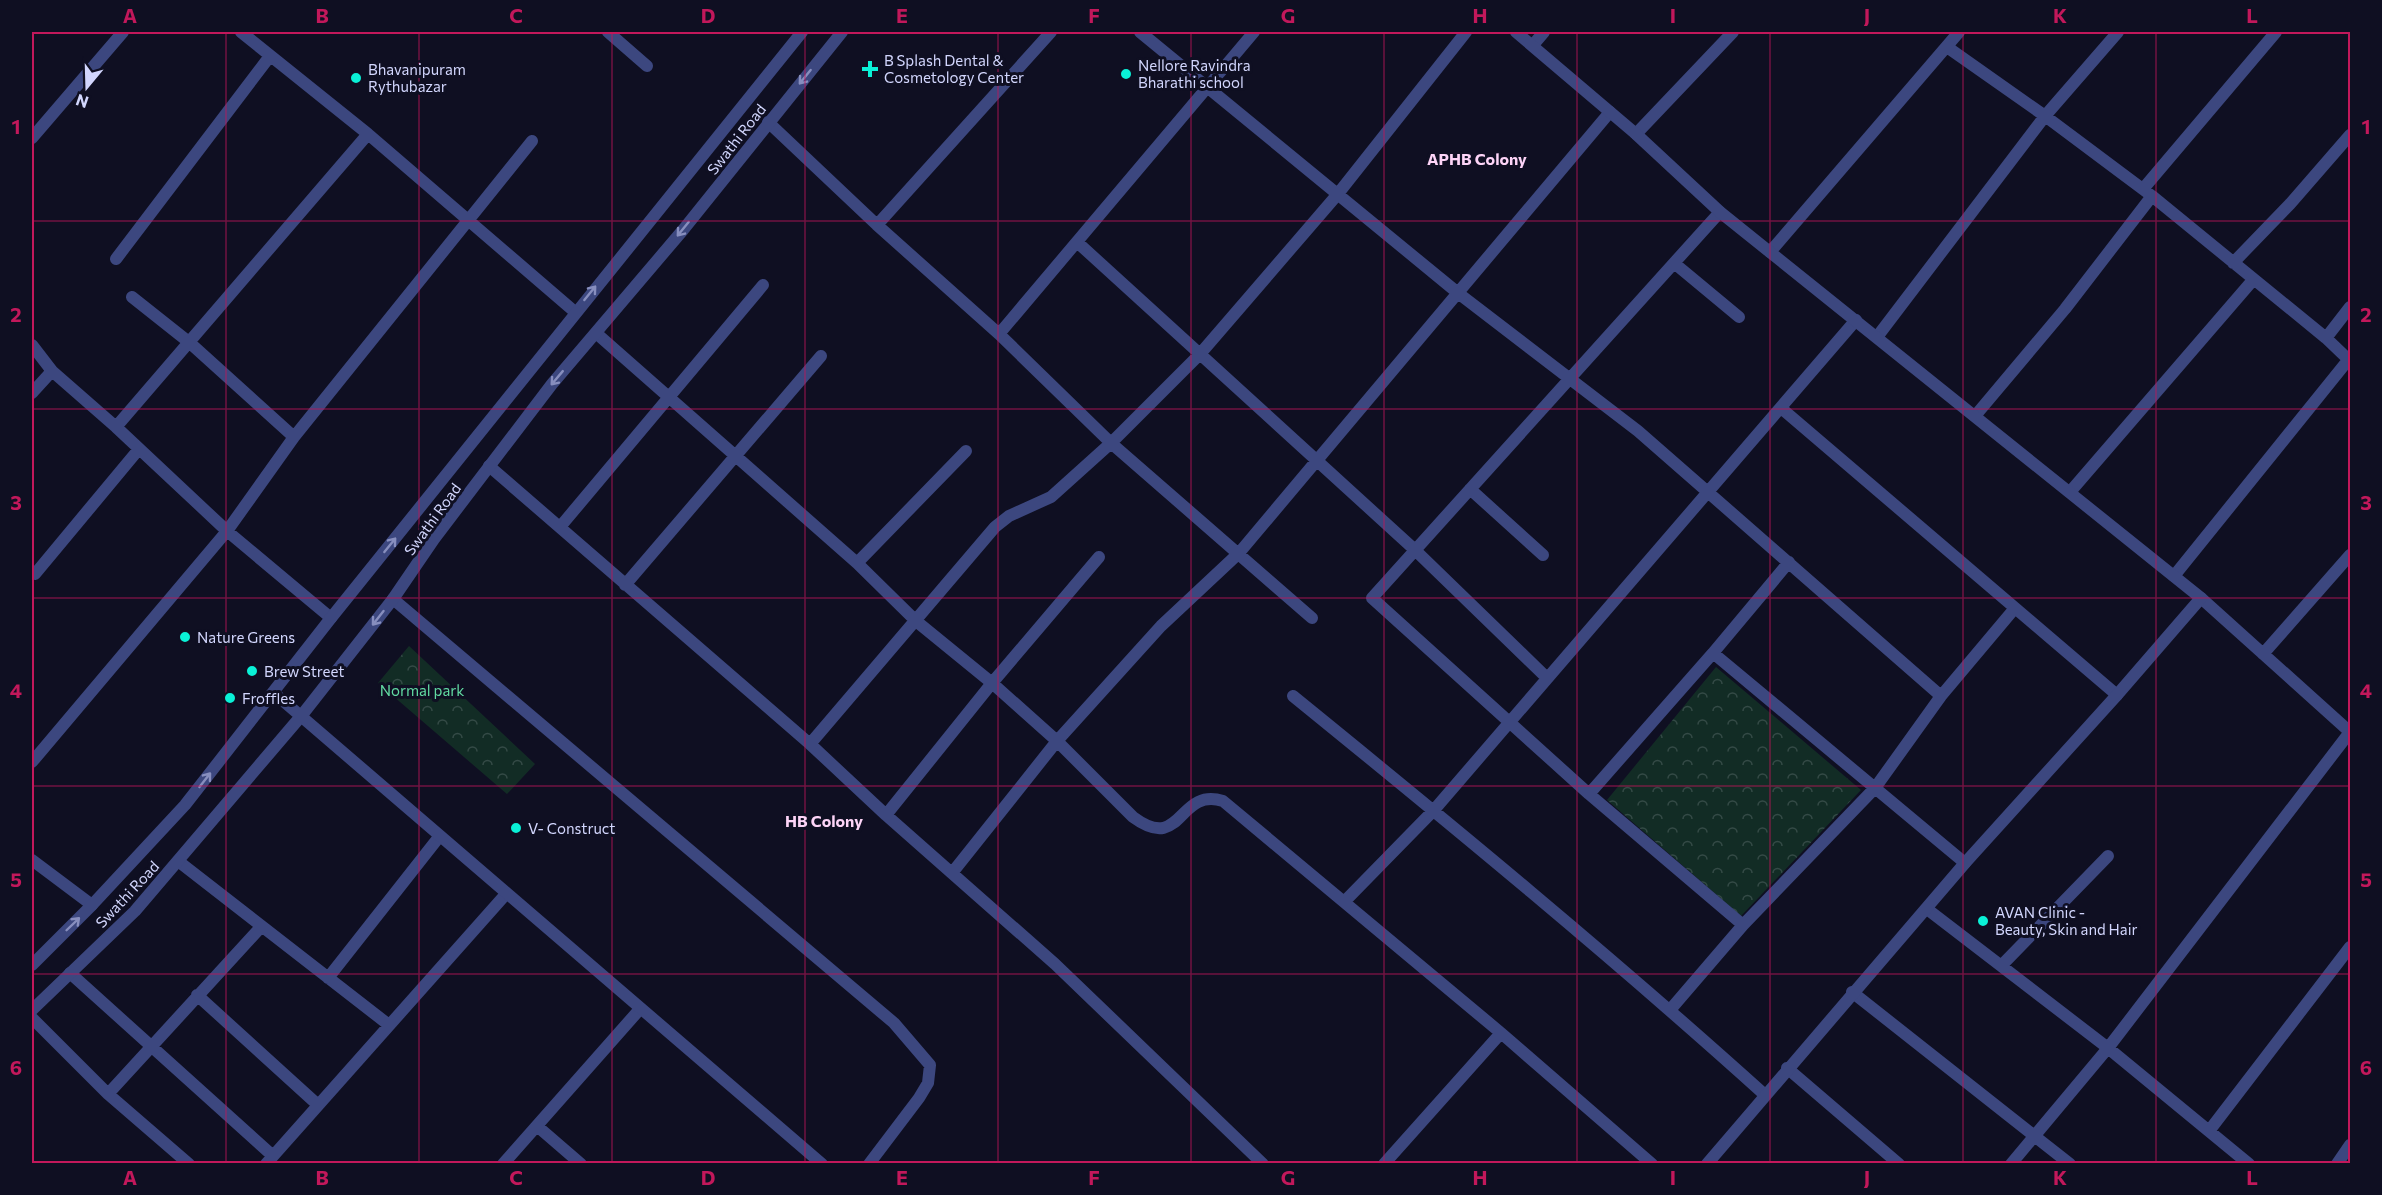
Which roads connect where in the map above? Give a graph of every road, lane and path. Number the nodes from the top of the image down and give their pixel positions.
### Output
1 (123, 32) edge
2 (241, 32) edge
3 (608, 32) edge
4 (802, 32) edge
5 (842, 32) edge
6 (1051, 32) edge
7 (1140, 32) edge
8 (1254, 32) edge
9 (1466, 32) edge
10 (1516, 32) edge
11 (1545, 32) edge
12 (1733, 32) edge
13 (1959, 32) edge
14 (2118, 32) edge
15 (2276, 32) edge
16 (1533, 45) junction
17 (1947, 47) junction
18 (270, 56) junction
19 (647, 66) dead end
20 (1208, 87) junction
21 (1610, 112) junction
22 (2045, 116) junction
23 (768, 122) junction
24 (368, 134) junction
25 (1636, 134) junction
26 (2350, 135) edge
27 (32, 138) edge
28 (532, 141) dead end
29 (2148, 193) junction
30 (1337, 195) junction
31 (1720, 212) junction
32 (468, 218) junction
33 (877, 225) junction
34 (1077, 242) junction
35 (1770, 252) junction
36 (116, 259) dead end
37 (1674, 263) junction
38 (2233, 263) junction
39 (2253, 280) junction
40 (763, 285) dead end
41 (1458, 293) junction
42 (132, 297) dead end
43 (567, 305) junction
44 (2350, 307) edge
45 (1739, 316) dead end
46 (1856, 320) junction
47 (596, 333) junction
48 (999, 334) junction
49 (1877, 337) junction
50 (2326, 338) junction
51 (190, 343) junction
52 (32, 345) edge
53 (1200, 354) junction
54 (821, 356) dead end
55 (2350, 360) edge
56 (52, 371) junction
57 (1569, 379) junction
58 (32, 393) edge
59 (669, 395) junction
60 (1781, 408) junction
61 (1975, 416) junction
62 (116, 426) junction
63 (294, 437) junction
64 (1111, 443) junction
65 (139, 449) junction
66 (966, 451) dead end
67 (735, 454) junction
68 (1318, 460) junction
69 (489, 466) junction
70 (1470, 489) junction
71 (1709, 491) junction
72 (2070, 492) junction
73 (560, 527) junction
74 (227, 531) junction
75 (1415, 550) junction
76 (1239, 553) junction
77 (1543, 555) dead end
78 (2350, 555) edge
79 (1099, 557) dead end
80 (857, 562) junction
81 (1789, 562) junction
82 (35, 574) dead end
83 (2174, 576) junction
84 (625, 585) junction
85 (2201, 598) junction
86 (393, 599) junction
87 (2015, 608) junction
88 (331, 618) junction
89 (1312, 618) dead end
90 (916, 621) junction
91 (1713, 653) junction
92 (2264, 654) junction
93 (1547, 678) junction
94 (992, 683) junction
95 (274, 693) junction
96 (2117, 695) junction
97 (1293, 696) dead end
98 (1941, 696) junction
99 (302, 715) junction
100 (1510, 722) junction
101 (2350, 732) edge
102 (1057, 741) junction
103 (810, 744) junction
104 (32, 762) edge
105 (1875, 788) junction
106 (1589, 794) junction
107 (1434, 810) junction
108 (886, 815) junction
109 (439, 837) junction
110 (2108, 855) dead end
111 (32, 860) edge
112 (178, 861) junction
113 (1965, 863) junction
114 (952, 873) junction
115 (506, 894) junction
116 (1344, 902) junction
117 (92, 906) junction
118 (1927, 909) junction
119 (1743, 925) junction
120 (261, 927) junction
121 (2350, 947) edge
122 (32, 965) edge
123 (2001, 966) junction
124 (70, 973) junction
125 (328, 978) junction
126 (1852, 992) junction
127 (197, 995) junction
128 (640, 1009) junction
129 (32, 1010) edge
130 (1670, 1010) junction
131 (32, 1018) edge
132 (389, 1025) junction
133 (1501, 1033) junction
134 (150, 1045) junction
135 (2108, 1048) junction
136 (1787, 1068) junction
137 (108, 1094) junction
138 (1765, 1095) junction
139 (318, 1105) junction
140 (537, 1126) junction
141 (2209, 1131) junction
142 (2034, 1135) junction
143 (2350, 1145) edge
144 (270, 1160) edge
145 (189, 1164) edge
146 (503, 1164) edge
147 (581, 1164) edge
148 (822, 1164) edge
149 (869, 1164) edge
150 (1263, 1164) edge
151 (1384, 1164) edge
152 (1652, 1164) edge
153 (1707, 1164) edge
154 (1899, 1164) edge
155 (2011, 1164) edge
156 (2070, 1164) edge
157 (2249, 1164) edge
158 (2337, 1164) edge

1 - 27 street
2 - 18 street
3 - 19 street
43 -> 4 street, Swathi Road
5 -> 23 street, Swathi Road
6 - 33 street
7 - 20 street
8 - 20 street
9 - 30 street
10 - 16 street
11 - 16 street
12 - 25 street
13 - 17 street
14 - 22 street
15 - 29 street
16 - 21 street
17 - 22 street
17 - 35 street
18 - 24 street
18 - 36 street
20 - 30 street
20 - 34 street
21 - 25 street
21 - 41 street
22 - 29 street
22 - 49 street
23 - 33 street
23 -> 47 street, Swathi Road
24 - 32 street
24 - 51 street
25 - 31 street
26 - 38 street
28 - 32 street
29 - 38 street
29 - 61 street
30 - 41 street
30 - 53 street
31 - 35 street
31 - 37 street
32 - 43 street
32 - 63 street
33 - 48 street
34 - 48 street
34 - 53 street
35 - 46 street
37 - 45 street
37 - 57 street
38 - 39 street
39 - 50 street
39 - 72 street
40 - 59 street
41 - 57 street
41 - 68 street
42 - 51 street
88 -> 43 street, Swathi Road
44 - 50 street
46 - 49 street
46 - 60 street
47 - 59 street
47 -> 69 street, Swathi Road
48 - 64 street
49 - 61 street
50 - 55 street
51 - 62 street
51 - 63 street
52 - 56 street
53 - 64 street
53 - 68 street
54 - 67 street
55 - 83 street
56 - 58 street
56 - 62 street
57 - 70 street
57 - 71 street
59 - 67 street
59 - 73 street
60 - 71 street
60 - 87 street
61 - 72 street
62 - 65 street
63 - 74 street
64 - 76 street
64 - 90 street
65 - 74 street
65 - 82 street
66 - 80 street
67 - 80 street
67 - 84 street
68 - 75 street
68 - 76 street
69 - 73 street
69 - 86 street, Swathi Road
70 - 75 street
70 - 77 street
71 - 81 street
71 - 93 street
72 - 83 street
73 - 84 street
74 - 88 street
74 - 104 street
75 - 93 street
75 - 100 street
76 - 89 street
76 - 102 street
78 - 92 street
79 - 94 street
80 - 90 street
81 - 91 street
81 - 98 street
83 - 85 street
84 - 103 street
85 - 92 street
85 - 96 street
86 -> 99 street, Swathi Road
86 - 149 street
87 - 96 street
87 - 98 street
88 - 95 street, Swathi Road
90 - 94 street
90 - 103 street
91 - 105 street
91 - 106 street
92 - 101 street
93 - 100 street
94 - 102 street
94 - 108 street
95 - 99 street
117 -> 95 street, Swathi Road
96 - 113 street
97 - 107 street
98 - 105 street
99 - 109 street
99 - 112 street, Swathi Road
100 - 106 street
100 - 107 street
101 - 135 street
102 - 114 street
102 - 116 street
103 - 108 street
105 - 113 street
105 - 119 street
106 - 119 street
107 - 116 street
107 - 130 street
108 - 114 street
109 - 115 street
109 - 125 street
110 - 123 street
111 - 117 street
112 - 120 street
112 - 124 street, Swathi Road
113 - 118 street
114 - 150 street
115 - 128 street
115 - 132 street
116 - 133 street
122 -> 117 street, Swathi Road
118 - 123 street
118 - 126 street
119 - 130 street
120 - 125 street
120 - 127 street
121 - 141 street
123 - 135 street
124 - 129 street, Swathi Road
124 - 134 street
125 - 132 street
126 - 136 street
126 - 142 street
127 - 134 street
127 - 139 street
128 - 140 street
128 - 148 street
130 - 138 street
131 - 137 street
132 - 139 street
133 - 151 street
133 - 152 street
134 - 137 street
134 - 144 street
135 - 141 street
135 - 142 street
136 - 138 street
136 - 154 street
137 - 145 street
138 - 153 street
139 - 144 street
140 - 146 street
140 - 147 street
141 - 157 street
142 - 155 street
142 - 156 street
143 - 158 street

